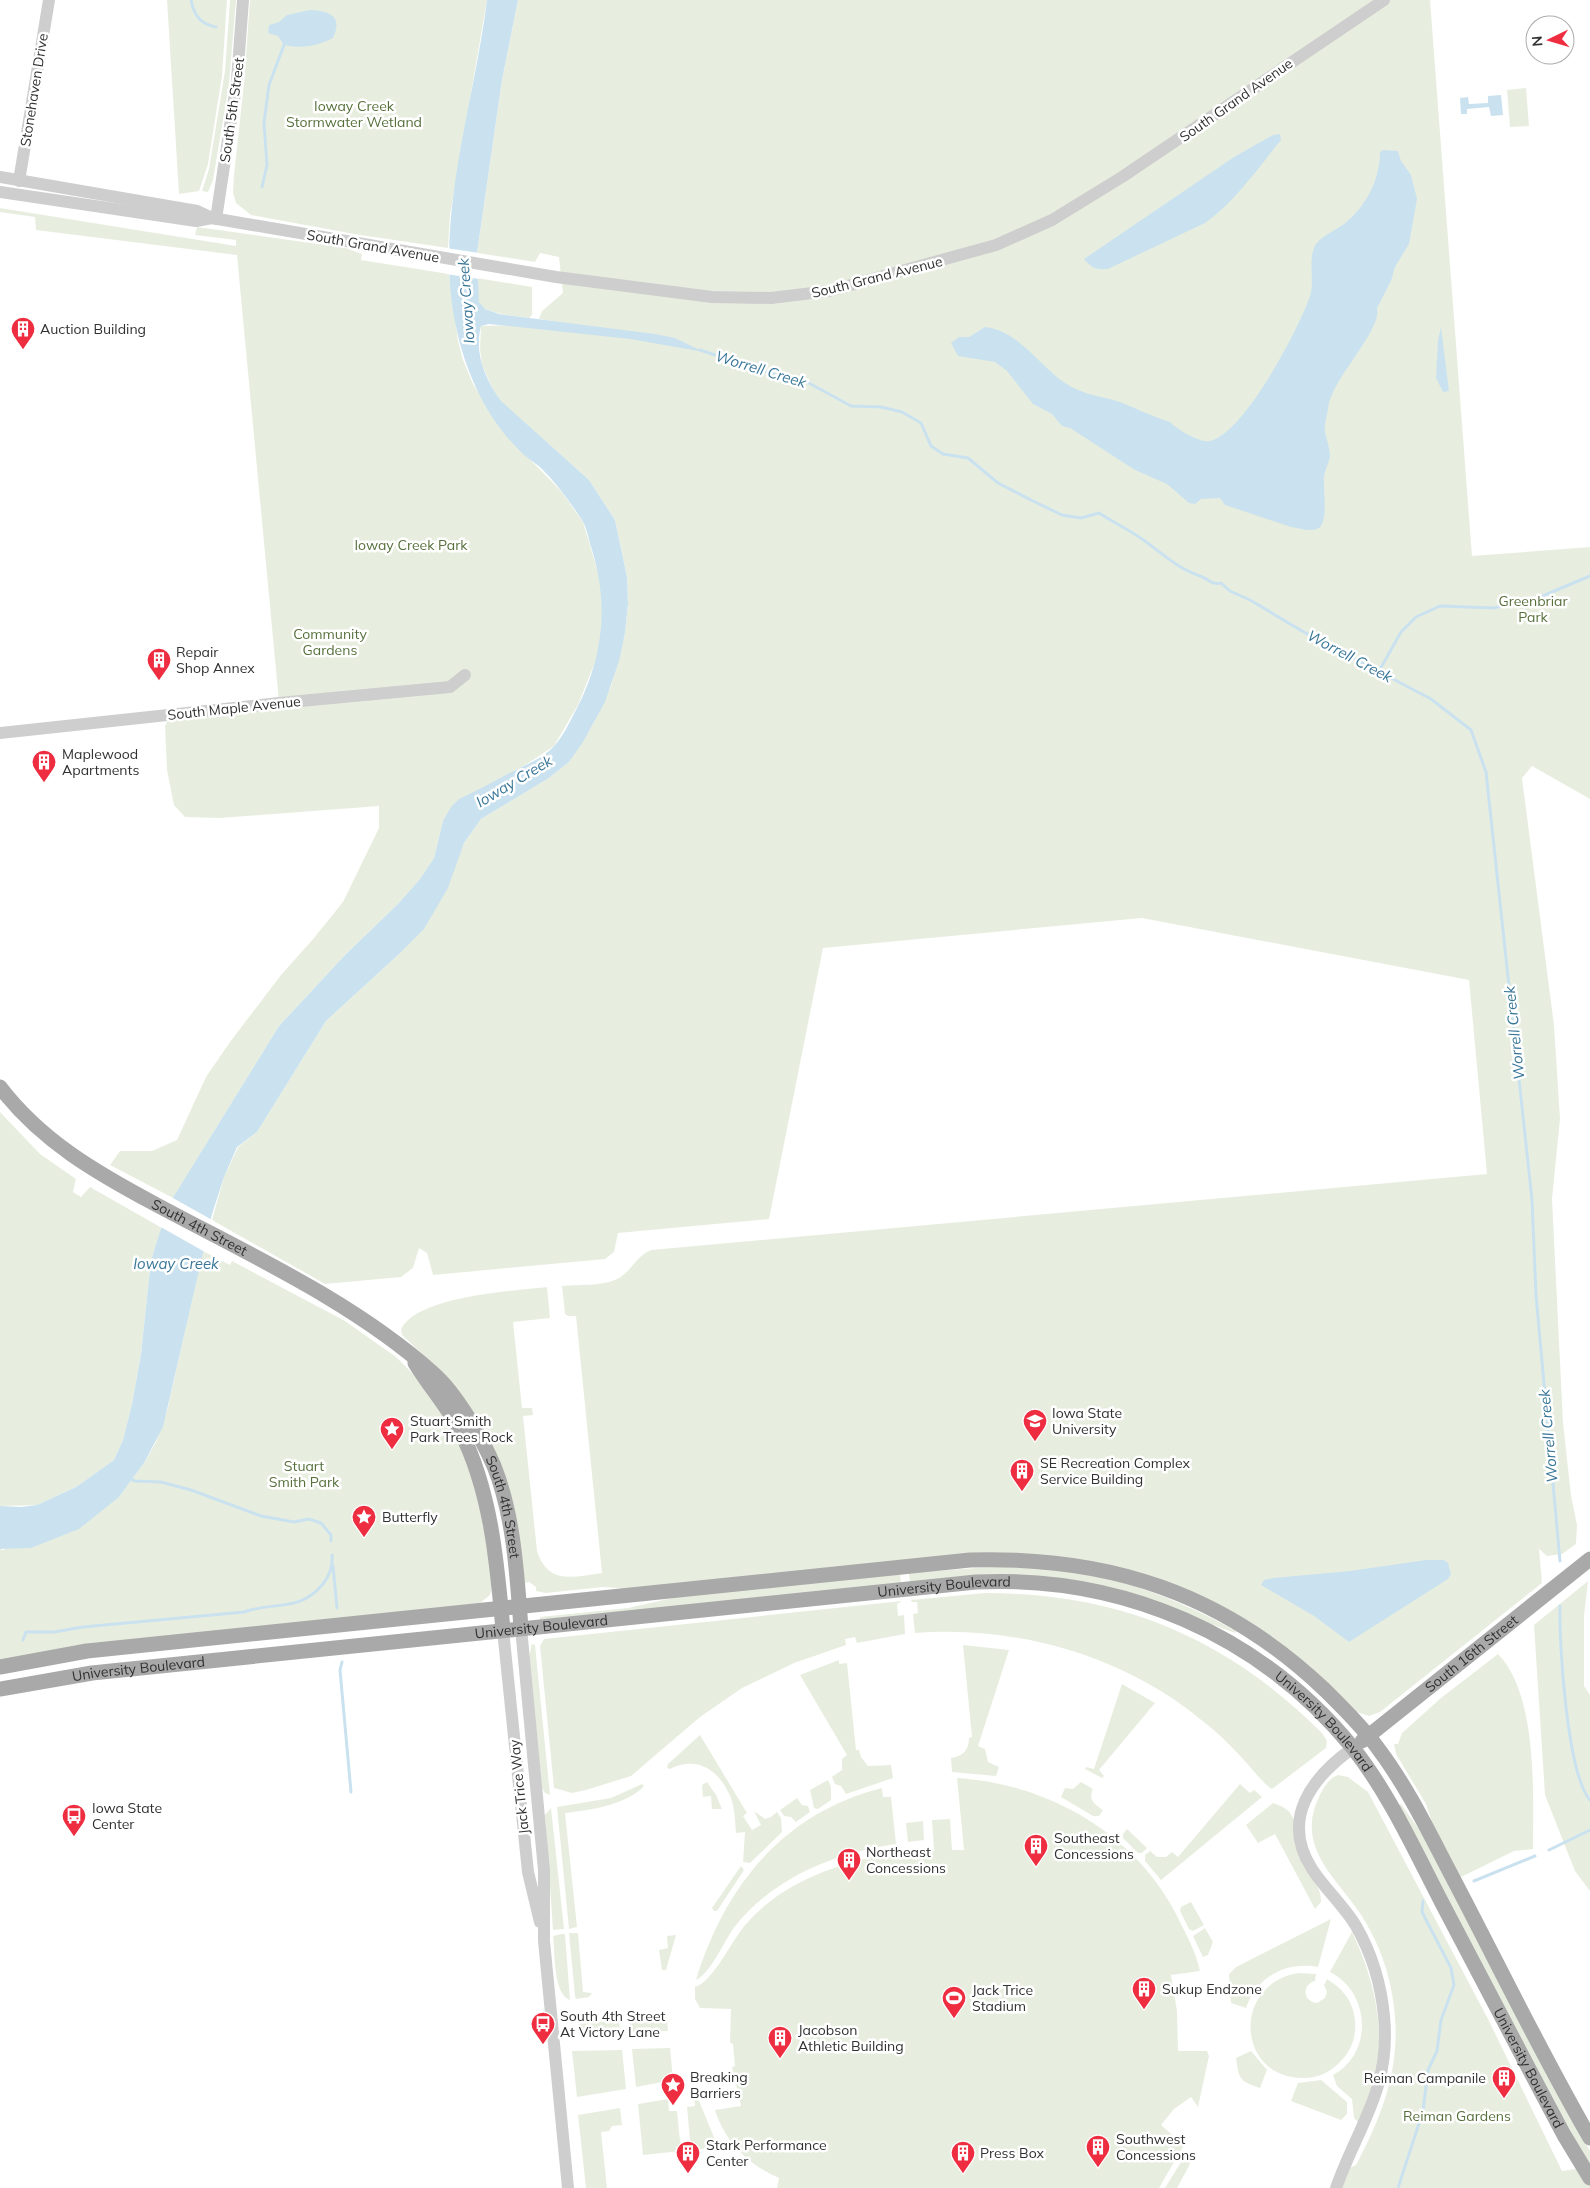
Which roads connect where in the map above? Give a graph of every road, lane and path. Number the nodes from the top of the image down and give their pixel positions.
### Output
1 (49, 0) edge
2 (243, 0) edge
3 (1384, 0) edge
4 (0, 178) edge
5 (19, 181) junction
6 (0, 192) edge
7 (214, 218) junction
8 (465, 675) dead end
9 (0, 733) edge
10 (0, 1087) edge
11 (410, 1356) junction
12 (1590, 1559) edge
13 (519, 1606) junction
14 (501, 1607) junction
15 (521, 1628) junction
16 (503, 1630) junction
17 (0, 1667) edge
18 (0, 1689) edge
19 (1369, 1736) junction
20 (1353, 1748) junction
21 (544, 1942) junction
22 (1590, 2138) edge
23 (1590, 2178) edge
24 (568, 2188) edge
25 (1336, 2188) edge

1 - 5 street, Stonehaven Drive
2 - 7 street, South 5th Street
3 - 7 street, South Grand Avenue
4 - 5 street, South Grand Avenue
5 - 7 street, South Grand Avenue
6 - 7 street, South Grand Avenue
8 - 9 street, South Maple Avenue
10 - 11 main road, South 4th Street
11 - 13 main road, South 4th Street
11 - 14 main road, South 4th Street
12 - 19 main road, South 16th Street
13 - 14 main road, University Boulevard
13 - 15 main road, South 4th Street
13 - 19 main road, University Boulevard
14 - 16 main road, South 4th Street
14 - 17 main road, University Boulevard
15 - 16 main road, University Boulevard
15 - 20 main road, University Boulevard
15 - 21 street, Jack Trice Way
16 - 18 main road, University Boulevard
16 - 21 street, Jack Trice Way
19 - 20 main road, South 16th Street
19 - 22 main road, University Boulevard
20 - 23 main road, University Boulevard
20 - 25 street
21 - 24 street, Jack Trice Way

